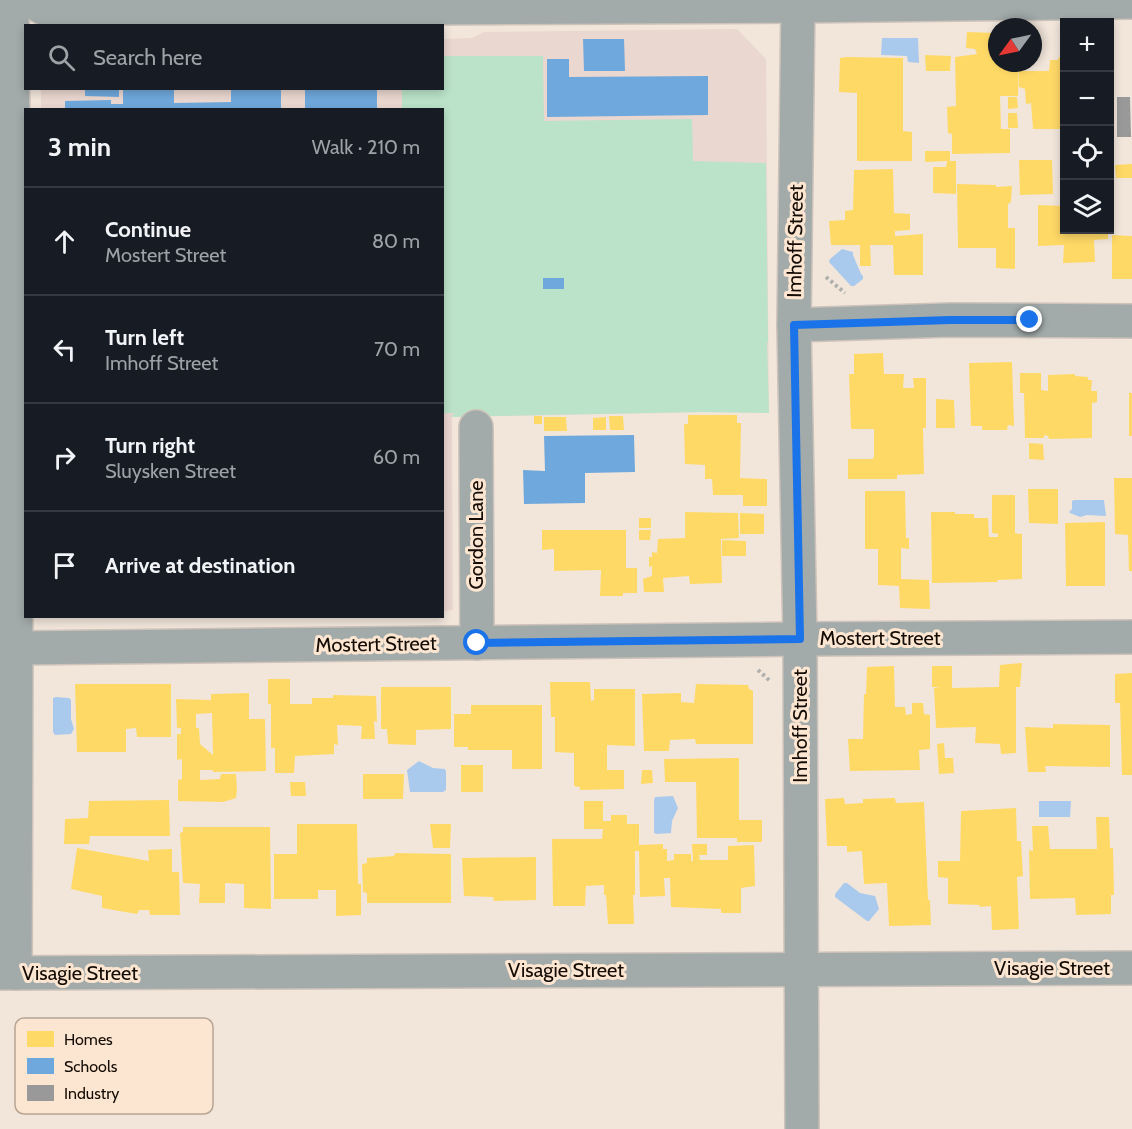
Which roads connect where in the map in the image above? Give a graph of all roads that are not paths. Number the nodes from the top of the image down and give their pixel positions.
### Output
1 (12, 0) edge
2 (1132, 2) edge
3 (798, 3) edge
4 (39, 5) edge
5 (25, 24) edge
6 (24, 25) edge
7 (12, 36) junction
8 (1132, 321) edge
9 (794, 325) junction
10 (476, 427) dead end
11 (1132, 637) edge
12 (800, 639) junction
13 (477, 643) junction
14 (16, 648) junction
15 (1132, 968) edge
16 (802, 969) junction
17 (8, 973) edge
18 (802, 1129) edge

1 - 7 street
2 - 3 street
3 - 4 street
3 - 9 street, Imhoff Street
4 - 5 street
6 - 7 street
7 - 14 street
8 - 9 street
9 - 12 street, Imhoff Street
10 - 13 street, Gordon Lane
11 - 12 street, Mostert Street
12 - 13 street, Mostert Street
12 - 16 street, Imhoff Street
13 - 14 street, Mostert Street
14 - 17 street
15 - 16 street, Visagie Street
16 - 17 street, Visagie Street
16 - 18 street, Imhoff Street

